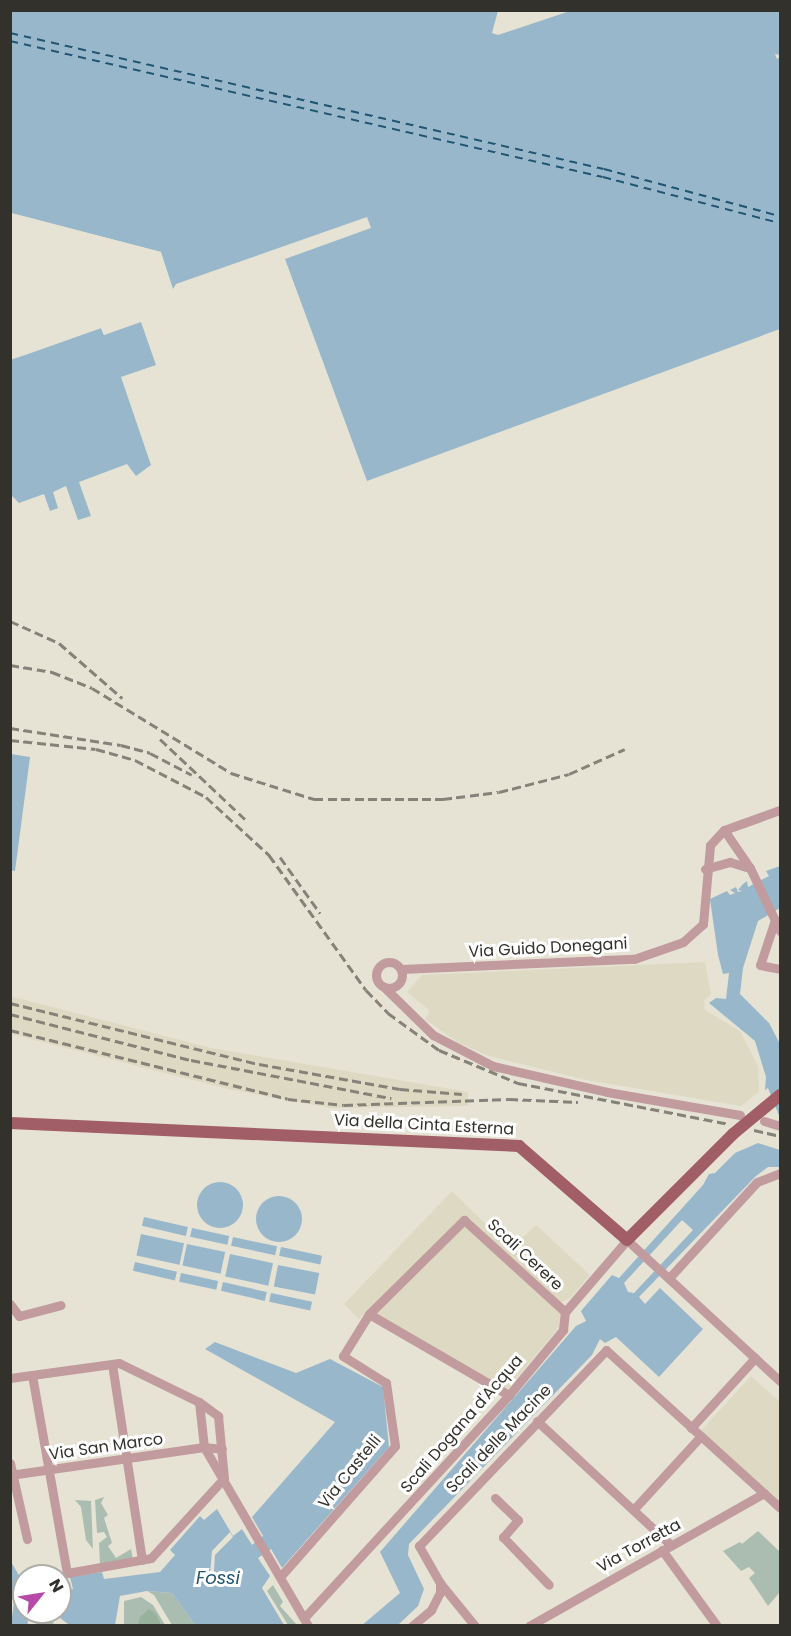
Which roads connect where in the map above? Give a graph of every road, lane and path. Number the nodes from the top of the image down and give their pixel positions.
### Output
1 (780, 810) edge
2 (724, 830) junction
3 (750, 868) junction
4 (705, 869) junction
5 (775, 920) junction
6 (780, 931) edge
7 (401, 969) junction
8 (780, 969) edge
9 (400, 983) junction
10 (384, 987) junction
11 (405, 1010) junction
12 (780, 1095) edge
13 (740, 1115) dead end
14 (764, 1121) dead end
15 (10, 1124) edge
16 (780, 1126) edge
17 (780, 1173) edge
18 (627, 1240) junction
19 (669, 1278) junction
20 (10, 1304) edge
21 (61, 1305) dead end
22 (565, 1312) junction
23 (369, 1314) junction
24 (755, 1358) junction
25 (112, 1364) junction
26 (32, 1375) junction
27 (10, 1378) edge
28 (780, 1381) edge
29 (509, 1395) junction
30 (199, 1402) junction
31 (537, 1421) junction
32 (691, 1428) junction
33 (700, 1437) junction
34 (204, 1448) junction
35 (222, 1449) junction
36 (126, 1459) junction
37 (10, 1463) edge
38 (49, 1470) junction
39 (12, 1474) edge
40 (224, 1478) junction
41 (764, 1493) junction
42 (495, 1498) dead end
43 (780, 1508) edge
44 (634, 1509) junction
45 (27, 1539) dead end
46 (671, 1545) junction
47 (662, 1550) junction
48 (142, 1560) junction
49 (279, 1576) junction
50 (440, 1583) junction
51 (549, 1585) dead end
52 (306, 1622) edge
53 (412, 1626) edge
54 (475, 1626) edge
55 (529, 1626) edge
56 (717, 1626) edge

1 - 2 street
2 - 3 street
2 - 4 street
3 - 4 street
3 - 5 street
4 - 7 street, Via Guido Donegani
5 - 6 street
5 - 8 street
7 - 9 street
7 - 10 street
9 - 10 street
9 - 11 street
10 - 11 street
11 - 13 street
12 - 18 main road, bridge
14 - 16 street
15 - 18 main road, Via della Cinta Esterna
17 - 19 street
18 - 19 street, Via della Cinta Esterna
18 - 22 street, Scali Dogana d'Acqua
19 - 24 street, Via della Cinta Esterna
20 - 21 street
22 - 23 street, Scali Cerere
22 - 29 street, Scali Dogana d'Acqua
23 - 29 street
23 - 49 street, Via Castelli
24 - 28 street, Via della Cinta Esterna
24 - 32 street
25 - 26 street
25 - 30 street
25 - 36 street
26 - 27 street
26 - 38 street
29 - 52 street, Scali Dogana d'Acqua
30 - 34 street
30 - 35 street
31 - 32 street, Scali delle Macine
31 - 44 street
31 - 50 street, Scali delle Macine
32 - 33 street
33 - 41 street
33 - 44 street
34 - 35 street, Via San Marco
34 - 36 street, Via San Marco
34 - 40 street
35 - 40 street
36 - 38 street, Via San Marco
36 - 48 street
37 - 39 street
38 - 39 street, Via San Marco
38 - 48 street
39 - 45 street
40 - 48 street
40 - 49 street
41 - 43 street
41 - 46 street, Via Torretta
42 - 51 street
44 - 46 street
46 - 47 street, Via Torretta
47 - 55 street, Via Torretta
47 - 56 street
49 - 52 street
50 - 53 street
50 - 54 street

